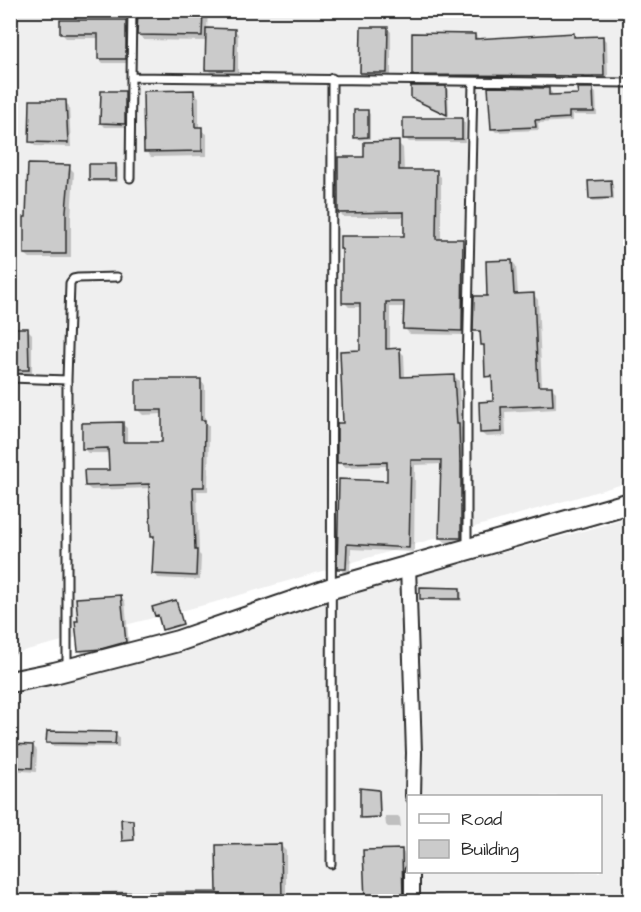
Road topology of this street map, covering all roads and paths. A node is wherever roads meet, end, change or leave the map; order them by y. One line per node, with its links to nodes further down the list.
1 (132, 10): 2 (lane)
2 (131, 77): 3 (lane); 6 (lane)
3 (332, 78): 4 (lane); 13 (lane)
4 (473, 82): 5 (lane); 11 (lane)
5 (630, 83)
6 (130, 178)
7 (117, 277): 9 (lane)
8 (10, 378): 9 (lane)
9 (67, 380): 14 (lane)
10 (630, 503): 11 (street)
11 (467, 550): 12 (street)
12 (408, 566): 13 (street); 16 (street)
13 (332, 588): 14 (street); 17 (lane)
14 (68, 669): 15 (street)
15 (10, 682)
16 (413, 795)
17 (331, 864)
18 (412, 873): 19 (street)
19 (412, 902)

